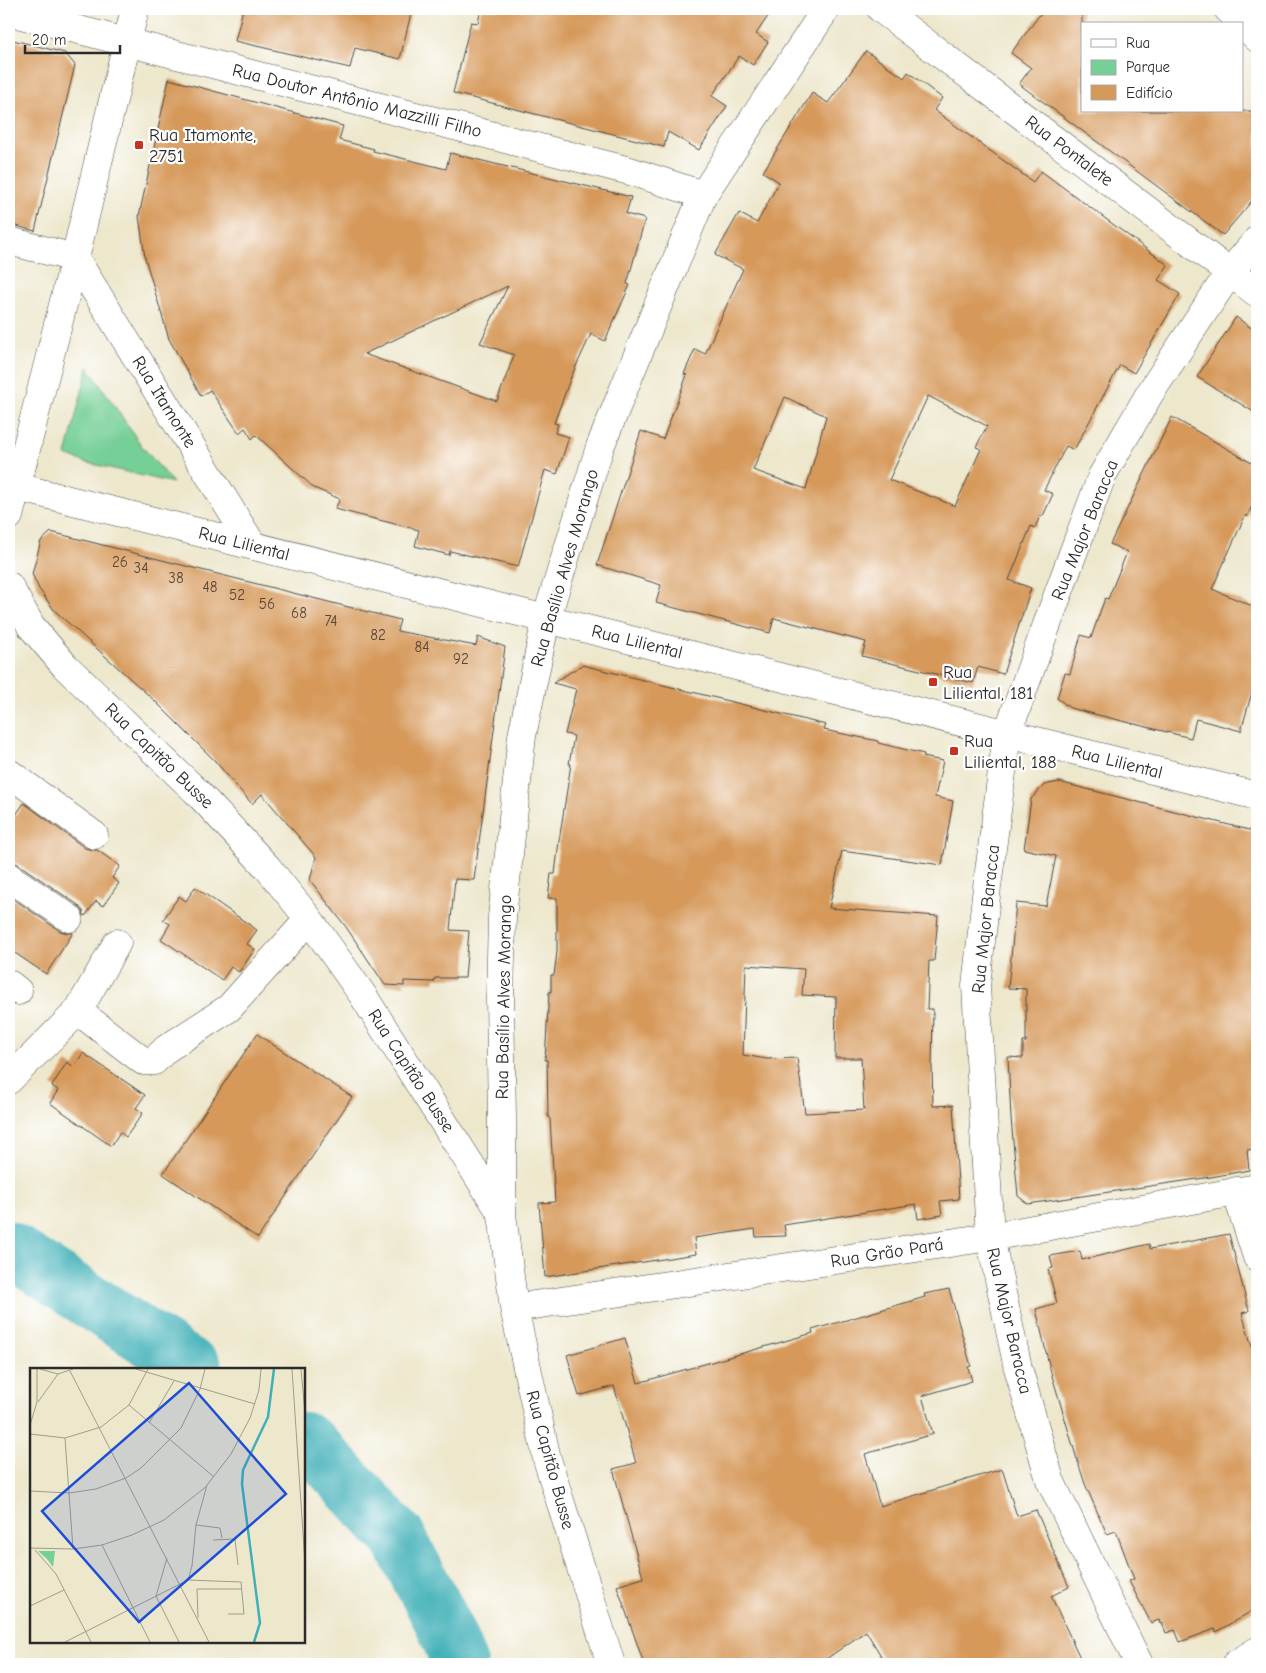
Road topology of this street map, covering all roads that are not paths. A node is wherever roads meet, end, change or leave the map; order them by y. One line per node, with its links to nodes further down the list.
1 (135, 9): 9 (street)
2 (826, 9): 10 (street, Rua Basílio Alves Morango)
3 (881, 9): 14 (street, Rua Pontalete)
4 (1228, 9): 6 (street)
5 (9, 12): 9 (street, Rua Doutor Antônio Mazzilli Filho)
6 (1241, 22)
7 (1244, 25): 8 (street)
8 (1257, 38)
9 (127, 43): 10 (street, Rua Doutor Antônio Mazzilli Filho); 13 (street)
10 (703, 195): 20 (street, Rua Basílio Alves Morango)
11 (1257, 240): 14 (street, Rua Major Baracca)
12 (9, 241): 13 (street)
13 (75, 258): 16 (street); 18 (street, Rua Itamonte)
14 (1230, 272): 15 (street, Rua Pontalete); 21 (street, Rua Major Baracca)
15 (1257, 293)
16 (13, 486): 17 (street); 18 (street, Rua Liliental)
17 (9, 516)
18 (254, 546): 20 (street, Rua Liliental)
19 (9, 586): 27 (street, Rua Capitão Busse)
20 (546, 620): 21 (street, Rua Liliental); 32 (street, Rua Basílio Alves Morango)
21 (1007, 734): 23 (street, Rua Liliental); 33 (street, Rua Major Baracca)
22 (9, 773): 24 (street)
23 (1257, 796)
24 (94, 835)
25 (9, 877): 26 (street)
26 (69, 918)
27 (309, 919): 29 (street); 32 (street, Rua Capitão Busse)
28 (117, 943): 29 (street)
29 (78, 1011): 30 (street)
30 (9, 1080)
31 (1247, 1190): 33 (street, Rua Grão Pará); 34 (street)
32 (502, 1214): 35 (street, Rua Capitão Busse)
33 (990, 1237): 35 (street, Rua Grão Pará); 38 (street, Rua Major Baracca)
34 (1257, 1257)
35 (514, 1308): 37 (street, Rua Capitão Busse)
36 (1257, 1651): 39 (street)
37 (611, 1664)
38 (1139, 1664)
39 (1236, 1664)

